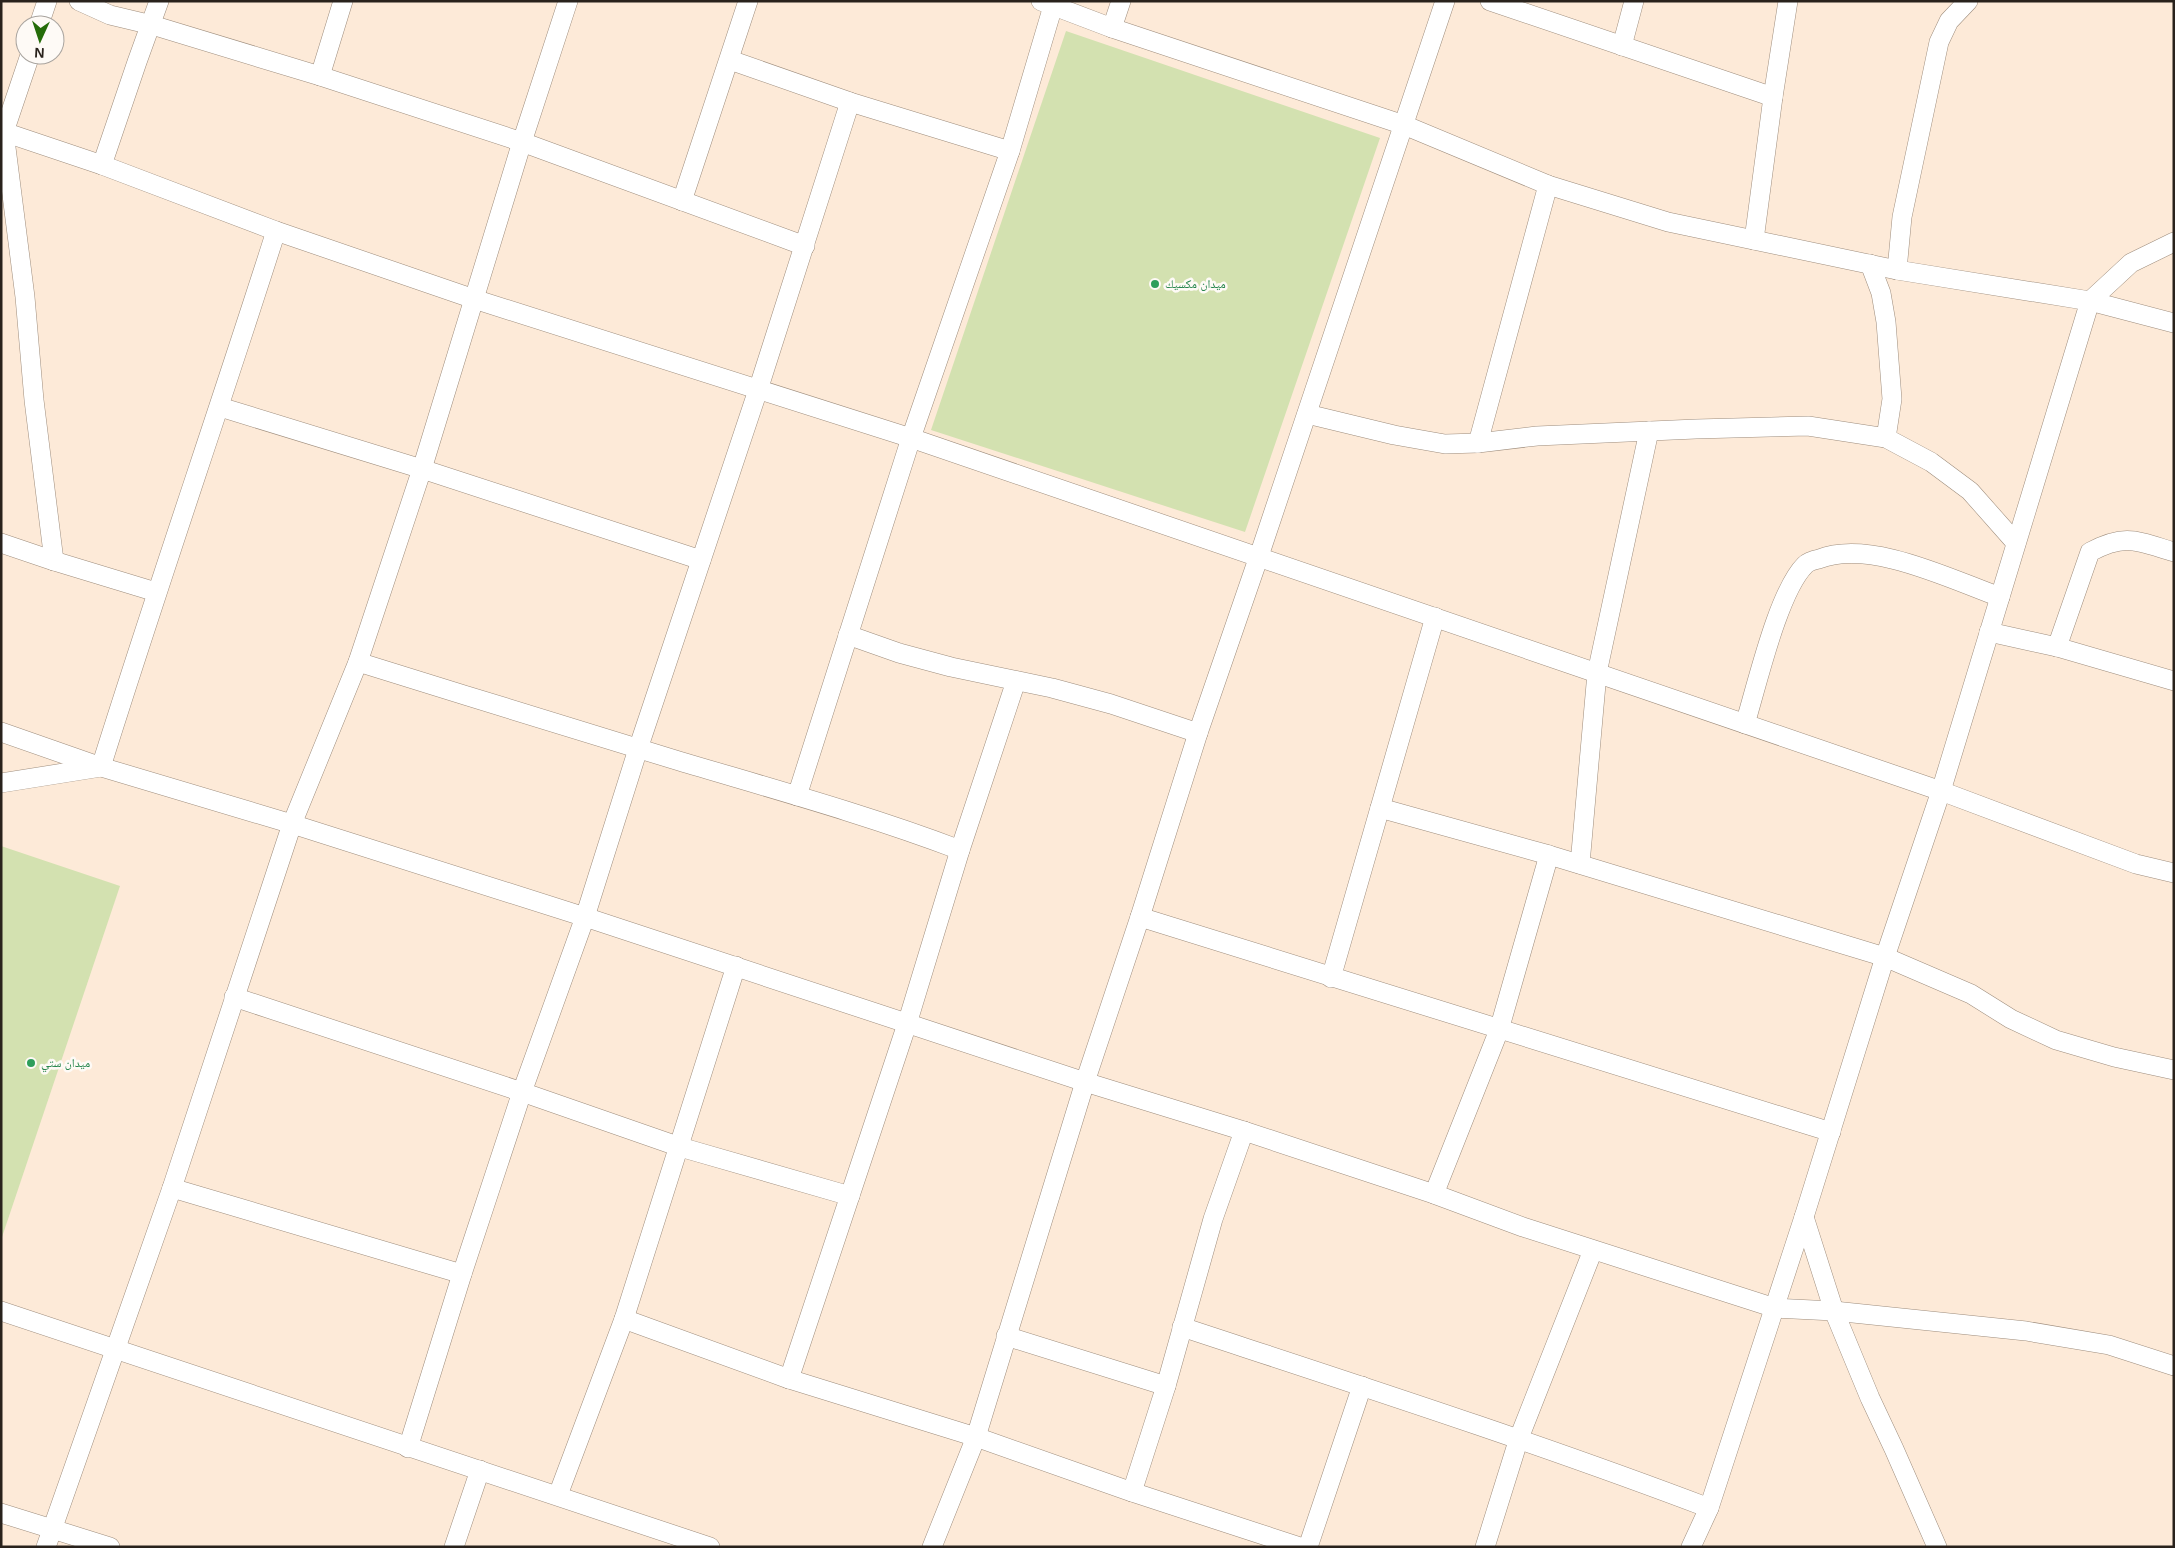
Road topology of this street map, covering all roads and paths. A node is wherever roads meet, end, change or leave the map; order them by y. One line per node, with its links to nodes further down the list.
1 (47, 1): 14 (street)
2 (79, 1): 15 (street)
3 (159, 1): 15 (street)
4 (343, 1): 20 (street)
5 (568, 1): 25 (street)
6 (748, 1): 18 (street)
7 (1121, 1): 16 (street)
8 (1445, 1): 23 (street)
9 (1490, 1): 17 (street)
10 (1634, 1): 17 (street)
11 (1788, 1): 21 (street)
12 (1968, 1): 35 (street)
13 (1047, 3): 16 (street); 26 (street)
14 (43, 15)
15 (152, 25): 20 (street); 27 (street)
16 (1112, 28): 23 (street)
17 (1622, 46): 21 (street)
18 (730, 60): 22 (street); 29 (street)
19 (26, 65): 24 (street)
20 (320, 76): 25 (street)
21 (1772, 97): 31 (street)
22 (850, 102): 26 (street); 33 (street)
23 (1404, 125): 28 (street); 41 (street)
24 (3, 132): 27 (street); 52 (street)
25 (522, 142): 29 (street); 36 (street)
26 (1010, 151): 43 (street)
27 (102, 165): 30 (street)
28 (1548, 185): 31 (street); 45 (street)
29 (682, 201): 33 (street)
30 (276, 231): 36 (street); 40 (street)
31 (1754, 240): 34 (street)
32 (2174, 242): 37 (street)
33 (805, 246): 39 (street)
34 (1870, 264): 35 (street); 44 (street)
35 (1897, 270): 37 (street)
36 (474, 299): 39 (street); 46 (street)
37 (2090, 301): 38 (street); 48 (street)
38 (2174, 323)
39 (758, 390): 43 (street); 51 (street)
40 (220, 407): 46 (street); 53 (street)
41 (1307, 414): 45 (street); 50 (street)
42 (1649, 431): 44 (street); 45 (street); 60 (street)
43 (911, 438): 50 (street); 57 (street)
44 (1886, 438): 48 (street)
45 (1478, 444)
46 (422, 469): 51 (street); 59 (street)
47 (1, 543): 52 (street)
48 (2016, 543): 54 (street)
49 (2174, 552): 58 (street)
50 (1259, 556): 55 (street); 65 (street)
51 (701, 560): 66 (street)
52 (54, 561): 53 (street)
53 (156, 592): 67 (street)
54 (2000, 597): 56 (street); 63 (street)
55 (1435, 616): 60 (street); 71 (street)
56 (1990, 632): 58 (street); 69 (street)
57 (848, 635): 61 (street); 70 (street)
58 (2056, 647): 62 (street)
59 (358, 662): 66 (street); 72 (street)
60 (1596, 672): 63 (street); 75 (street)
61 (1016, 681): 65 (street); 73 (street)
62 (2174, 681)
63 (1745, 724): 69 (street)
64 (1, 732): 67 (street)
65 (1198, 733): 78 (street)
66 (638, 749): 70 (street); 77 (street)
67 (101, 767): 68 (street); 72 (street)
68 (1, 782)
69 (1941, 791): 76 (street); 79 (street)
70 (797, 796): 73 (street)
71 (1380, 808): 74 (street); 81 (street)
72 (292, 824): 77 (street); 82 (street)
73 (960, 850): 83 (street)
74 (1549, 855): 75 (street); 84 (street)
75 (1580, 864): 79 (street)
76 (2174, 874)
77 (585, 917): 80 (street); 87 (street)
78 (1140, 917): 81 (street); 86 (street)
79 (1886, 957): 85 (street); 89 (street)
80 (736, 966): 83 (street); 90 (street)
81 (1332, 978): 84 (street)
82 (234, 997): 87 (street); 91 (street)
83 (908, 1024): 86 (street); 93 (street)
84 (1499, 1030): 89 (street); 92 (street)
85 (2174, 1070)
86 (1085, 1082): 88 (street); 102 (street)
87 (522, 1092): 90 (street); 96 (street)
88 (1244, 1131): 92 (street); 101 (street)
89 (1830, 1132): 94 (street)
90 (680, 1147): 93 (street); 100 (street)
91 (172, 1188): 96 (street); 103 (street)
92 (1434, 1194): 95 (street)
93 (850, 1196): 105 (street)
94 (1804, 1217): 97 (street); 99 (street)
95 (1593, 1250): 97 (street); 109 (street)
96 (462, 1274): 110 (street)
97 (1774, 1308): 99 (street); 114 (street)
98 (1, 1311): 103 (street)
99 (1834, 1311): 104 (street); 126 (street)
100 (624, 1319): 105 (street); 113 (street)
101 (1182, 1326): 106 (street); 107 (street)
102 (1006, 1336): 106 (street); 108 (street)
103 (116, 1350): 110 (street); 116 (street)
104 (2174, 1366)
105 (790, 1379): 108 (street)
106 (1166, 1386): 112 (street)
107 (1362, 1386): 109 (street); 123 (street)
108 (976, 1437): 112 (street); 121 (street)
109 (1519, 1438): 114 (street); 124 (street)
110 (408, 1448): 111 (street)
111 (480, 1470): 113 (street); 119 (street)
112 (1132, 1492): 122 (street)
113 (558, 1495): 117 (street)
114 (1709, 1508): 125 (street)
115 (1, 1513): 116 (street)
116 (49, 1538): 118 (street)
117 (672, 1541): 120 (street)
118 (110, 1547)
119 (454, 1547)
120 (710, 1547)
121 (932, 1547)
122 (1300, 1547)
123 (1308, 1547)
124 (1485, 1547)
125 (1691, 1547)
126 (1937, 1547)

